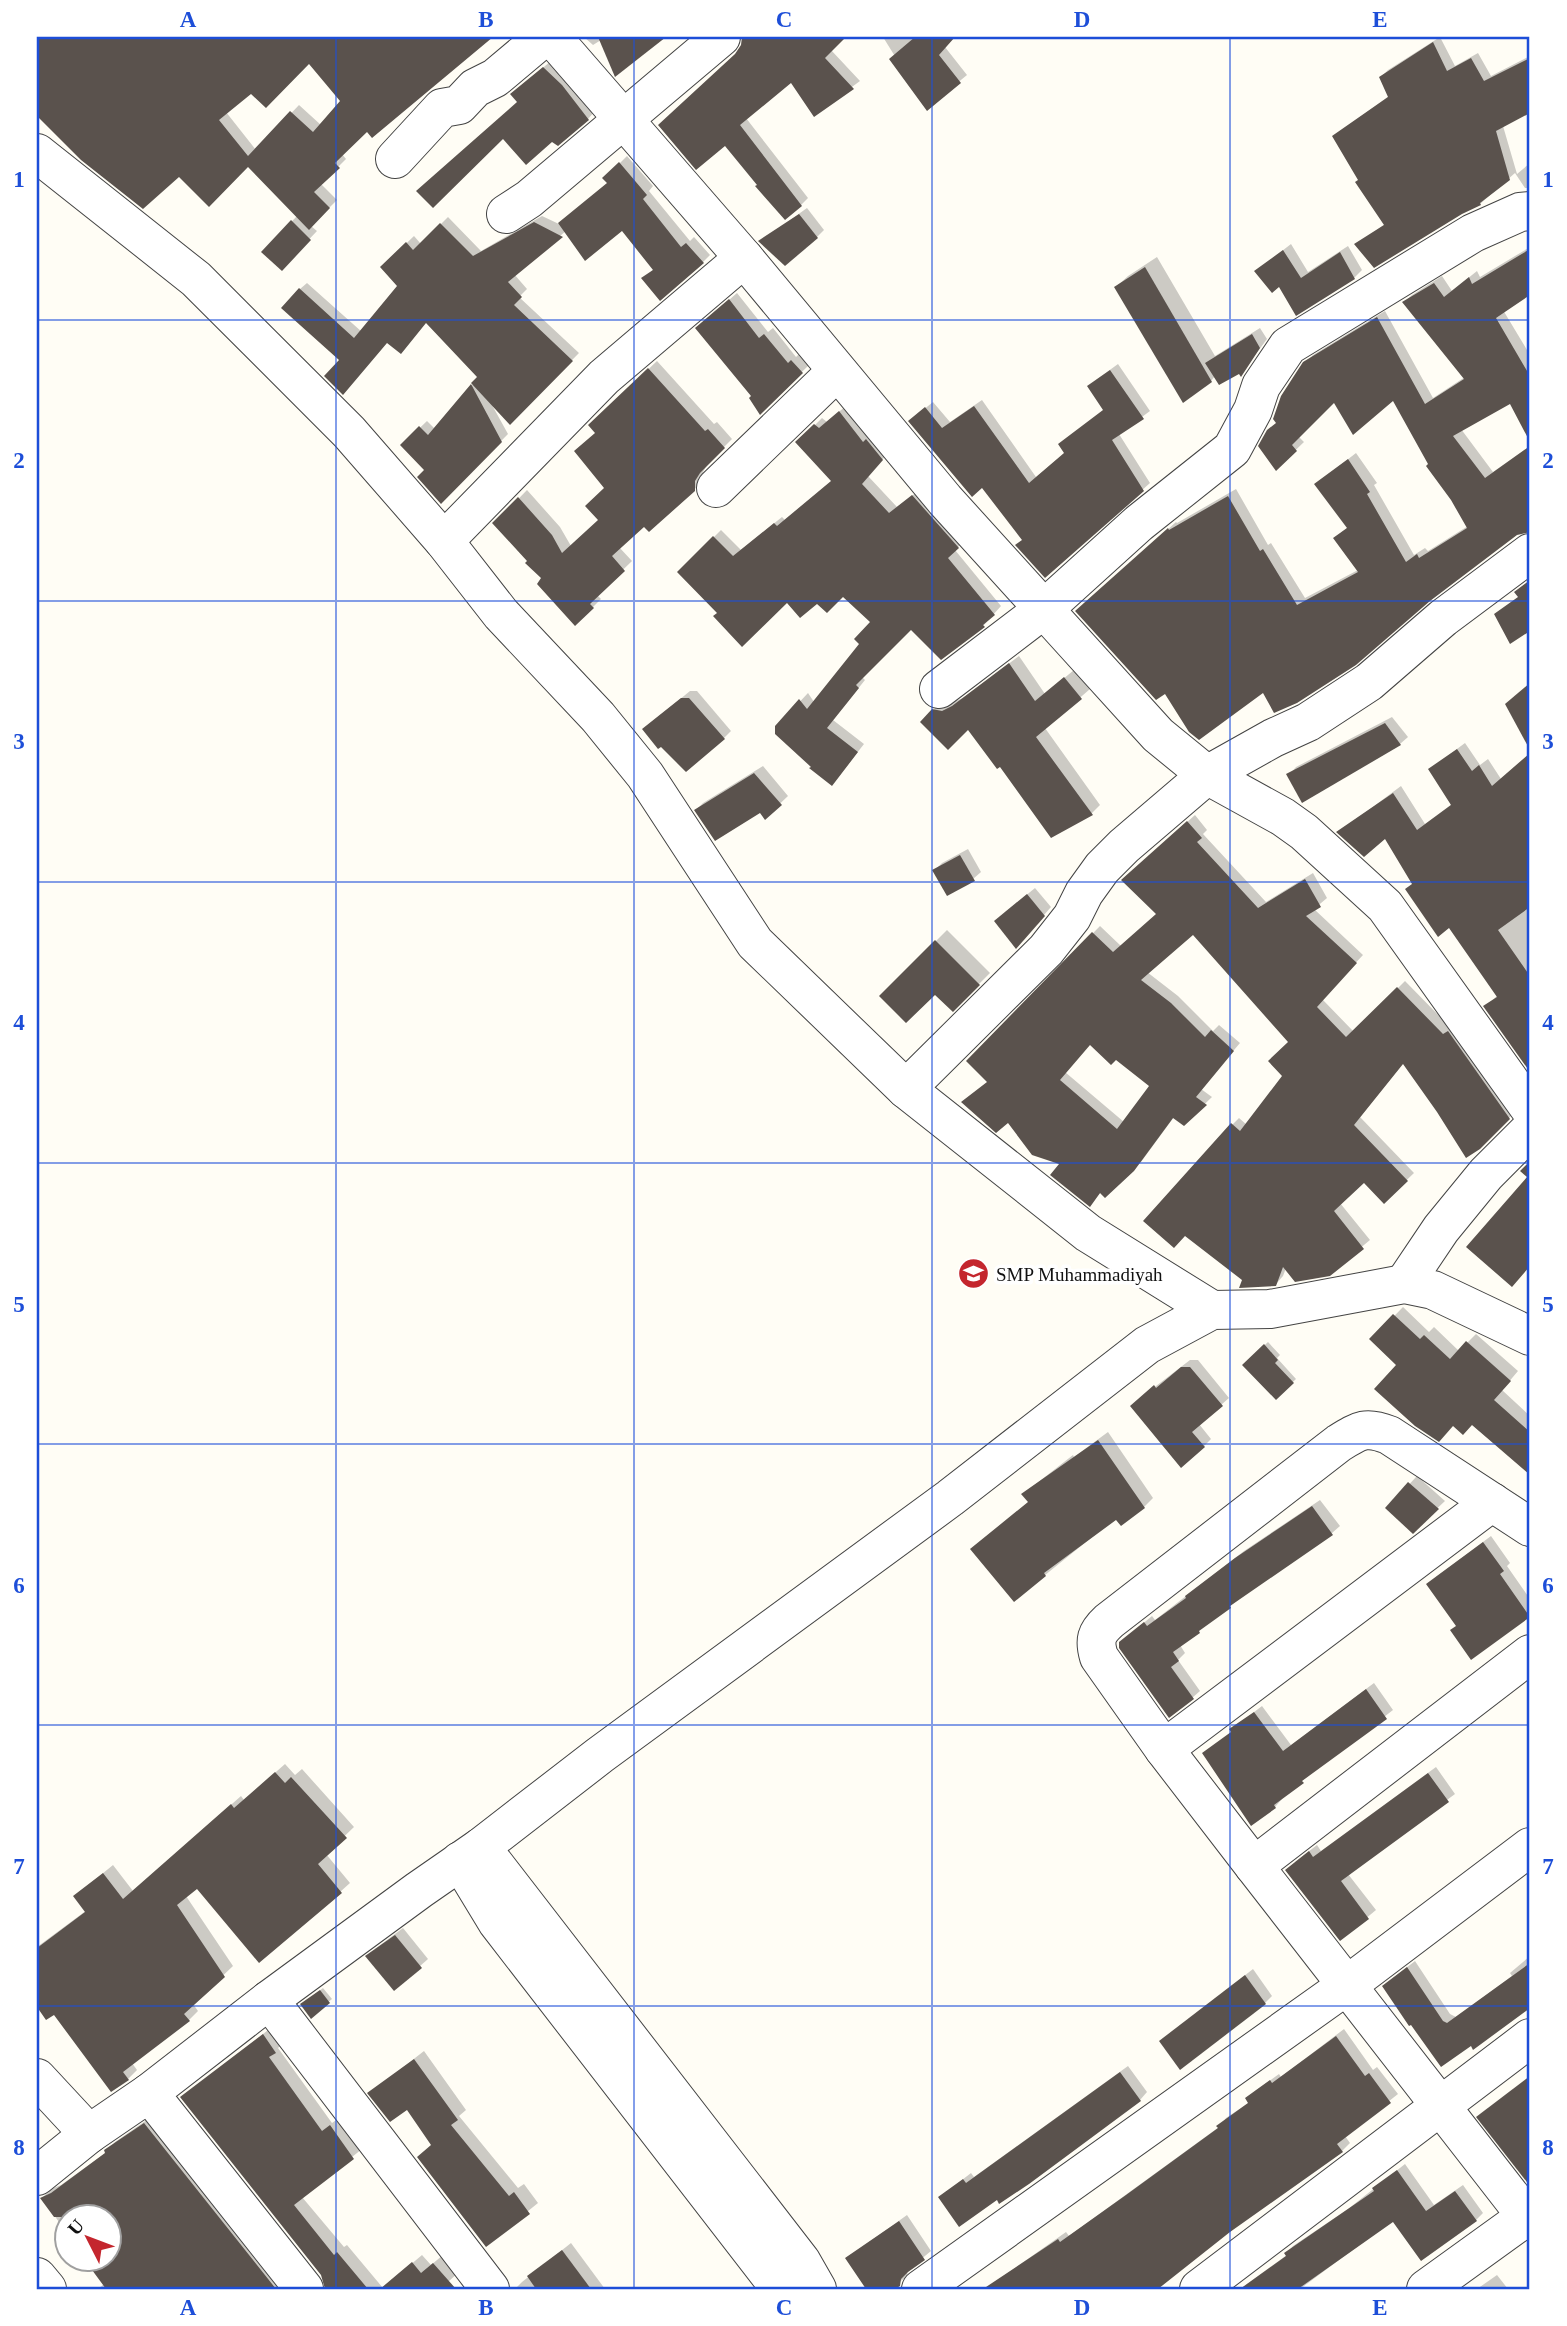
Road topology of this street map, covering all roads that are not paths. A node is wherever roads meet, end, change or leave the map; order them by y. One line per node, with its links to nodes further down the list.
1 (544, 37): 6 (street)
2 (552, 37): 4 (street)
3 (721, 37): 4 (street)
4 (624, 120): 8 (street); 9 (street)
5 (37, 153): 12 (street)
6 (395, 159)
7 (1530, 211): 14 (street)
8 (506, 214)
9 (744, 258): 10 (street); 12 (street)
10 (837, 371): 11 (street); 14 (street)
11 (716, 488)
12 (444, 541): 17 (street)
13 (1530, 552): 16 (street)
14 (1044, 609): 15 (street); 16 (street)
15 (939, 689)
16 (1207, 775): 17 (street); 18 (street)
17 (906, 1089): 21 (street)
18 (1530, 1109)
19 (1530, 1130): 20 (street)
20 (1404, 1284): 21 (street); 22 (street)
21 (1212, 1310): 28 (street)
22 (1530, 1336)
23 (1492, 1502): 24 (street); 26 (street); 26 (street)
24 (1530, 1527)
25 (1530, 1654): 29 (street)
26 (1164, 1749): 29 (street)
27 (1530, 1847): 30 (street)
28 (471, 1854): 31 (street); 43 (street); 44 (street)
29 (1254, 1866): 30 (street)
30 (1346, 1986): 35 (street); 45 (street)
31 (270, 2000): 34 (street); 42 (street)
32 (1530, 2038): 35 (street)
33 (37, 2078): 36 (street)
34 (149, 2093): 36 (street); 41 (street)
35 (1439, 2105): 38 (street); 46 (street)
36 (89, 2134): 37 (street)
37 (37, 2176)
38 (1529, 2217): 47 (street)
39 (37, 2277): 40 (street)
40 (47, 2289)
41 (304, 2289)
42 (490, 2289)
43 (784, 2289)
44 (817, 2289)
45 (920, 2289)
46 (1199, 2289)
47 (1426, 2289)

